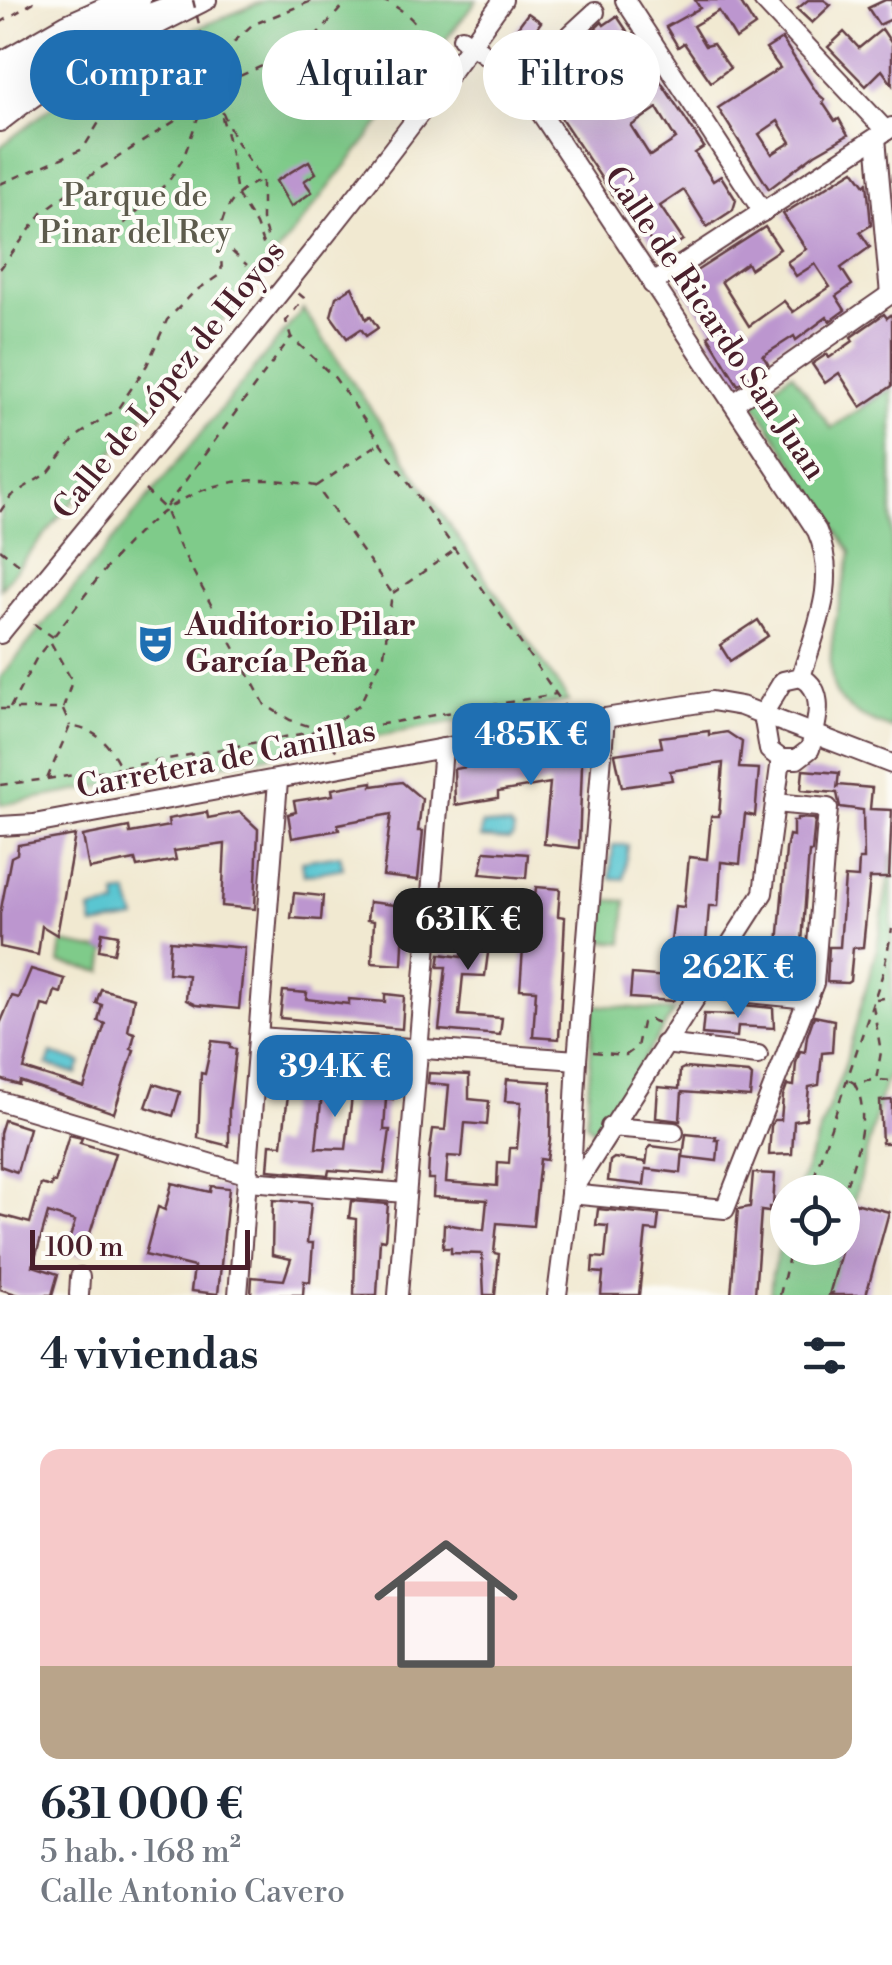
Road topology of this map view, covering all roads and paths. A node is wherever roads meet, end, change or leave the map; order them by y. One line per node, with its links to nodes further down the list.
1 (38, 0): 14 (path)
2 (121, 0): 22 (street)
3 (139, 0): 23 (main road)
4 (192, 0): 15 (path, bridge); 24 (main road)
5 (207, 0): 31 (street)
6 (314, 0): 19 (path)
7 (348, 0): 16 (path)
8 (381, 0): 17 (path)
9 (487, 0): 20 (street, Calle de López de Hoyos)
10 (503, 0): 20 (street, Calle de López de Hoyos)
11 (625, 0): 36 (street)
12 (763, 0): 32 (street)
13 (595, 12): 18 (street)
14 (0, 23)
15 (200, 30)
16 (323, 30)
17 (421, 30)
18 (575, 30)
19 (242, 34)
20 (467, 41): 21 (street, Calle de Ricardo San Juan); 42 (street, Calle de López de Hoyos)
21 (483, 53)
22 (0, 62)
23 (0, 82)
24 (0, 104)
25 (100, 120): 34 (path)
26 (176, 120): 40 (path)
27 (197, 120): 37 (path)
28 (223, 120): 35 (path)
29 (225, 120): 33 (path)
30 (545, 120): 41 (street, Calle de Ricardo San Juan)
31 (0, 122)
32 (885, 132): 36 (street); 43 (street)
33 (262, 180): 35 (path); 42 (path)
34 (0, 184)
35 (237, 194): 38 (path); 42 (path)
36 (762, 212): 41 (street)
37 (112, 235)
38 (219, 240): 39 (path); 50 (path)
39 (247, 264)
40 (0, 269)
41 (652, 284): 45 (street, Calle de Ricardo San Juan)
42 (284, 286): 44 (path); 56 (street, Calle de López de Hoyos)
43 (891, 294): 45 (street)
44 (291, 336): 46 (path); 49 (path)
45 (734, 404): 58 (street, Calle de Ricardo San Juan)
46 (382, 441): 47 (path); 52 (path)
47 (316, 486): 49 (path); 54 (path)
48 (145, 490): 49 (path)
49 (165, 508): 57 (path); 67 (path)
50 (0, 512)
51 (0, 549): 53 (path)
52 (456, 549): 54 (path); 59 (path)
53 (23, 567)
54 (392, 594): 67 (path)
55 (34, 624): 57 (path)
56 (0, 634)
57 (52, 639): 61 (path); 62 (path)
58 (801, 678): 63 (street); 68 (street)
59 (557, 694): 65 (path); 67 (path)
60 (0, 709): 61 (path)
61 (9, 709): 62 (path)
62 (63, 709): 66 (path)
63 (763, 714): 64 (street, Carretera de Canillas); 68 (street, Carretera de Canillas); 70 (street)
64 (606, 718): 65 (street, Carretera de Canillas); 91 (street)
65 (577, 723): 69 (street, Carretera de Canillas)
66 (70, 726): 73 (path); 74 (path)
67 (321, 730): 72 (path); 73 (path)
68 (814, 734): 70 (street); 71 (street, Carretera de Canillas)
69 (443, 748): 72 (street, Carretera de Canillas); 89 (street)
70 (781, 758): 78 (street)
71 (892, 764)
72 (348, 767): 75 (street, Carretera de Canillas)
73 (121, 768): 74 (path); 77 (path)
74 (47, 779): 76 (path)
75 (278, 781): 79 (street, Carretera de Canillas); 88 (street)
76 (0, 785)
77 (124, 786)
78 (775, 802): 83 (street); 85 (street)
79 (34, 824): 80 (street, Carretera de Canillas); 81 (street, Carretera de Canillas)
80 (0, 826)
81 (0, 836)
82 (892, 929): 86 (path)
83 (701, 988): 85 (street); 87 (street)
84 (892, 996): 86 (path)
85 (808, 999): 105 (street)
86 (873, 1001): 92 (path); 93 (path)
87 (666, 1036): 90 (street); 91 (path); 97 (street)
88 (259, 1037): 89 (street); 103 (street)
89 (417, 1050): 91 (street); 104 (street)
90 (758, 1055)
91 (582, 1056): 99 (street)
92 (846, 1079): 95 (path); 101 (path)
93 (876, 1080): 94 (path); 95 (path)
94 (891, 1081)
95 (854, 1084): 102 (path)
96 (0, 1102): 103 (street)
97 (610, 1126): 98 (street); 100 (street)
98 (674, 1132)
99 (572, 1145): 100 (street); 105 (street)
100 (593, 1155): 105 (street)
101 (815, 1175)
102 (848, 1175)
103 (248, 1178): 104 (street); 108 (street)
104 (406, 1193): 109 (street)
105 (570, 1194): 110 (street)
106 (787, 1265): 111 (path)
107 (834, 1292): 112 (path)
108 (238, 1295)
109 (398, 1295)
110 (558, 1295)
111 (780, 1295)
112 (828, 1295)

